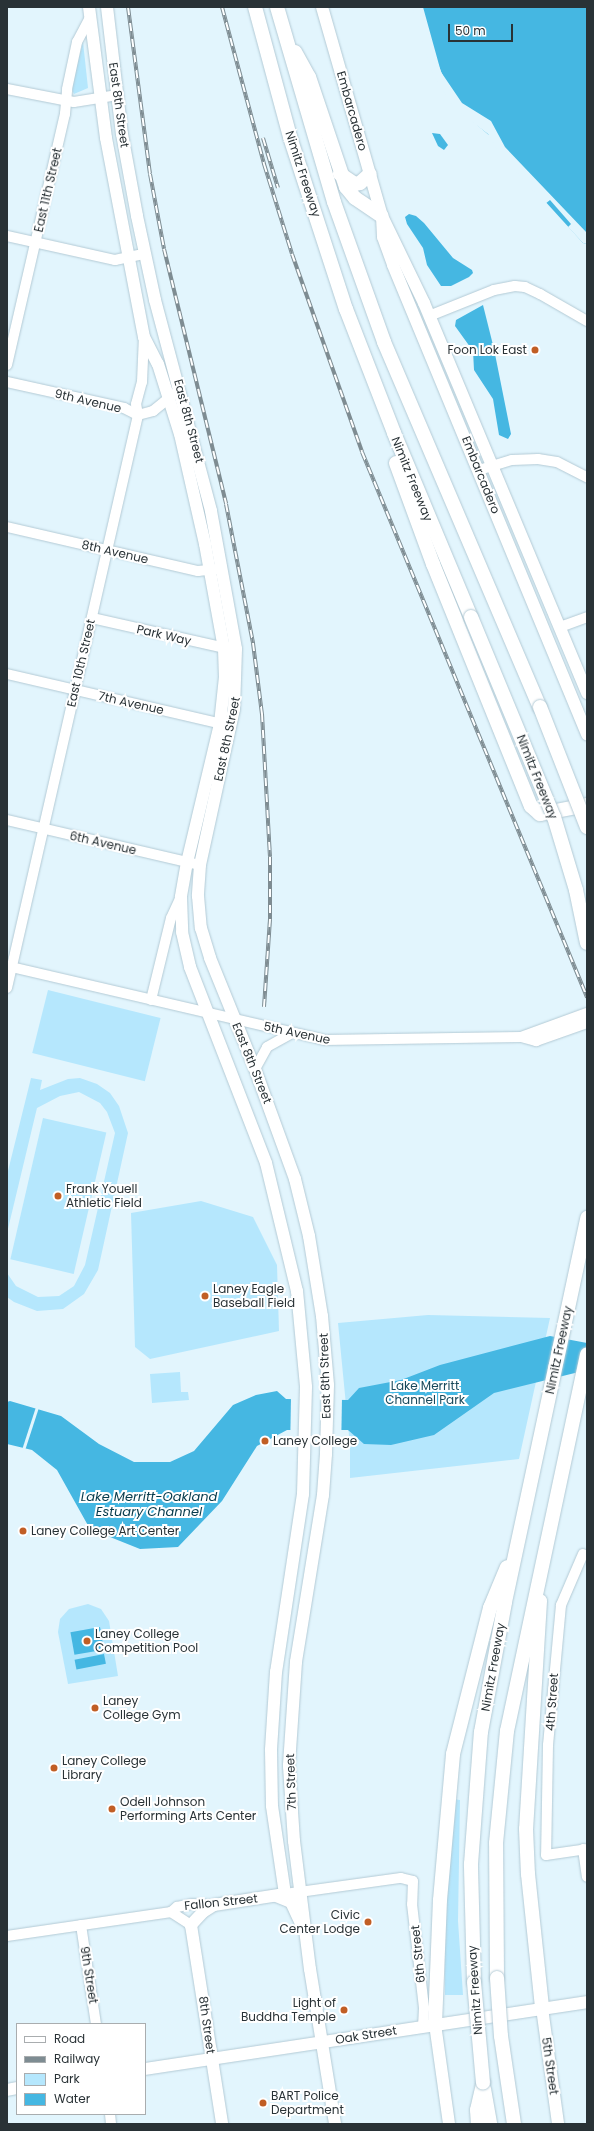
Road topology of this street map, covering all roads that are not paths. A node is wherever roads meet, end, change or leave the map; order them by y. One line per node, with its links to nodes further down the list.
1 (107, 7): 8 (main road, East 8th Street)
2 (255, 7): 21 (highway, Nimitz Freeway)
3 (277, 7): 6 (highway, Nimitz Freeway)
4 (322, 7): 12 (main road, Embarcadero)
5 (90, 13): 9 (main road, East 8th Street); 10 (street, East 11th Street)
6 (284, 35): 11 (highway); 46 (highway, Nimitz Freeway, bridge)
7 (7, 89): 10 (street)
8 (117, 95): 9 (street); 16 (main road, East 8th Street)
9 (100, 97): 10 (street); 17 (main road, East 8th Street)
10 (66, 101): 15 (street, East 11th Street)
11 (340, 174): 12 (highway); 13 (highway)
12 (370, 174): 13 (main road, Embarcadero)
13 (382, 216): 18 (main road, Embarcadero); 28 (main road, Embarcadero)
14 (7, 236): 15 (street)
15 (35, 242): 17 (street); 22 (street, East 11th Street)
16 (144, 254): 17 (street); 24 (main road, East 8th Street)
17 (128, 258): 20 (main road, East 8th Street)
18 (430, 316): 19 (street); 27 (main road, Embarcadero)
19 (587, 321)
20 (144, 337): 25 (main road, East 8th Street); 26 (street, East 10th Street)
21 (359, 345): 44 (highway); 51 (highway, Nimitz Freeway, bridge)
22 (7, 365)
23 (7, 382): 26 (street, 9th Avenue)
24 (179, 383): 25 (street); 32 (main road, East 8th Street)
25 (169, 399): 26 (street); 33 (main road, East 8th Street)
26 (138, 415): 31 (street, East 10th Street)
27 (492, 465): 28 (street); 29 (street); 36 (main road, Embarcadero)
28 (479, 470): 43 (main road, Embarcadero)
29 (587, 477)
30 (7, 527): 31 (street, 8th Avenue)
31 (108, 550): 33 (street, 8th Avenue); 35 (street, East 10th Street)
32 (223, 568): 33 (street, 8th Avenue); 38 (main road, East 8th Street)
33 (211, 570): 37 (main road, East 8th Street)
34 (587, 617): 36 (street)
35 (92, 618): 37 (street, Park Way); 40 (street, East 10th Street)
36 (560, 628): 41 (main road, Embarcadero)
37 (224, 649): 38 (street, Park Way); 42 (main road, East 8th Street)
38 (236, 649): 42 (main road, East 8th Street)
39 (7, 674): 40 (street, 7th Avenue)
40 (75, 690): 42 (street, 7th Avenue); 47 (street, East 10th Street)
41 (587, 693)
42 (225, 725): 48 (main road, East 8th Street); 49 (main road, East 8th Street)
43 (587, 734)
44 (587, 805)
45 (7, 820): 47 (street, 6th Avenue)
46 (587, 827)
47 (42, 828): 48 (street, 6th Avenue); 52 (street, East 10th Street)
48 (187, 862): 49 (street, 6th Avenue); 50 (main road, East 8th Street)
49 (200, 865): 57 (main road, East 8th Street)
50 (181, 897): 54 (street, East 8th Street); 55 (main road, East 8th Street)
51 (587, 943)
52 (9, 967): 53 (street, East 10th Street); 54 (street, 5th Avenue)
53 (7, 988)
54 (151, 1000): 55 (street, 5th Avenue)
55 (208, 1013): 57 (street, 5th Avenue); 65 (main road, East 8th Street)
56 (587, 1013): 60 (street, 5th Avenue)
57 (234, 1018): 59 (street, 5th Avenue); 61 (main road, East 8th Street)
58 (587, 1023): 60 (street, 5th Avenue)
59 (292, 1033): 60 (street, 5th Avenue); 61 (street)
60 (521, 1037)
61 (255, 1069): 64 (main road, East 8th Street)
62 (587, 1218): 66 (highway, Nimitz Freeway)
63 (587, 1354): 68 (highway, Nimitz Freeway)
64 (327, 1439): 72 (main road, 7th Street)
65 (306, 1441): 73 (main road, 7th Street)
66 (516, 1549): 83 (highway); 87 (highway, Nimitz Freeway, bridge)
67 (583, 1554): 69 (street, 4th Street)
68 (544, 1555): 81 (highway); 93 (highway, Nimitz Freeway, bridge)
69 (585, 1849): 70 (street)
70 (587, 1877)
71 (413, 1881): 72 (street, Fallon Street); 83 (street, 6th Street)
72 (302, 1891): 73 (street, Fallon Street); 79 (main road, 7th Street)
73 (280, 1895): 74 (main road, Fallon Street); 79 (main road)
74 (214, 1905): 75 (street, Fallon Street); 77 (main road)
75 (171, 1912): 76 (street, Fallon Street); 77 (street)
76 (81, 1925): 78 (street, Fallon Street); 82 (street, 9th Street)
77 (191, 1925): 85 (main road, 8th Street)
78 (7, 1936)
79 (310, 1969): 84 (main road, 7th Street)
80 (587, 2002): 81 (main road, Oak Street)
81 (542, 2008): 83 (main road, Oak Street); 94 (main road, 5th Street)
82 (96, 2023)
83 (429, 2025): 84 (main road, Oak Street); 90 (main road, 6th Street)
84 (322, 2042): 85 (main road, Oak Street); 89 (main road, 7th Street)
85 (212, 2059): 86 (main road, Oak Street); 88 (main road, 8th Street)
86 (146, 2069)
87 (483, 2083): 91 (highway); 92 (highway, Nimitz Freeway)
88 (222, 2124)
89 (335, 2124)
90 (448, 2124)
91 (478, 2124)
92 (490, 2124)
93 (514, 2124)
94 (558, 2124)

